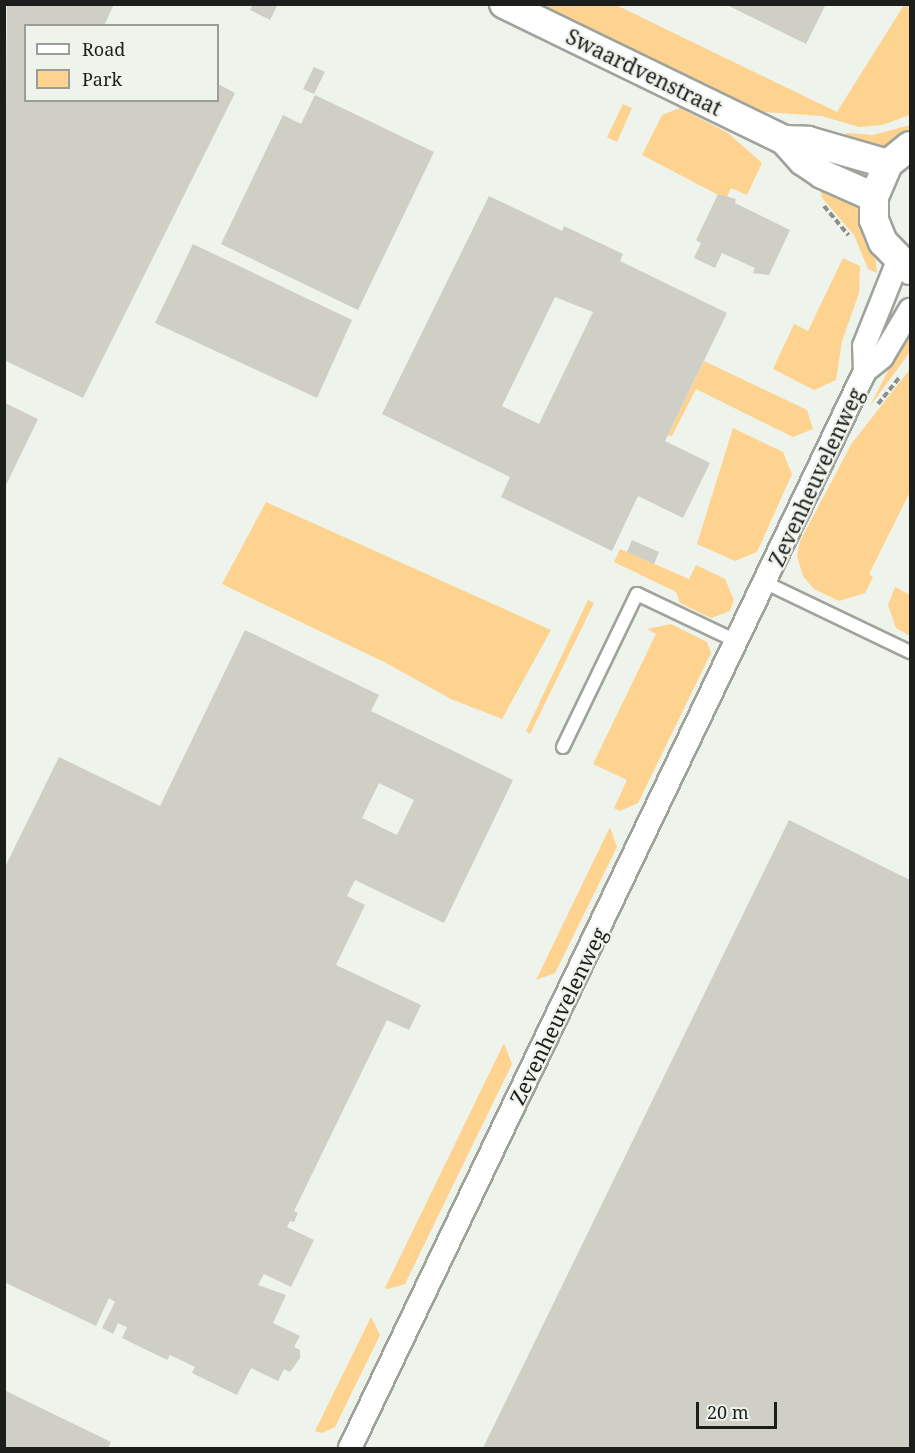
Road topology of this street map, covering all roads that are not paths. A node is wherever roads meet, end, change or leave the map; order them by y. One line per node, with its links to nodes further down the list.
1 (504, 4): 2 (street, Swaardvenstraat)
2 (784, 140): 4 (street, Swaardvenstraat); 5 (street, Swaardvenstraat)
3 (910, 146): 4 (street)
4 (888, 164): 5 (street)
5 (874, 196): 6 (street)
6 (904, 265): 8 (street, Zevenheuvelenweg)
7 (910, 310): 8 (street, Zevenheuvelenweg)
8 (865, 371): 9 (street, Zevenheuvelenweg)
9 (766, 584): 10 (street, Zevenheuvelenweg); 11 (lane, Zevenheuvelenweg)
10 (738, 642): 12 (lane); 13 (street, Zevenheuvelenweg)
11 (910, 652)
12 (563, 747)
13 (350, 1449)

